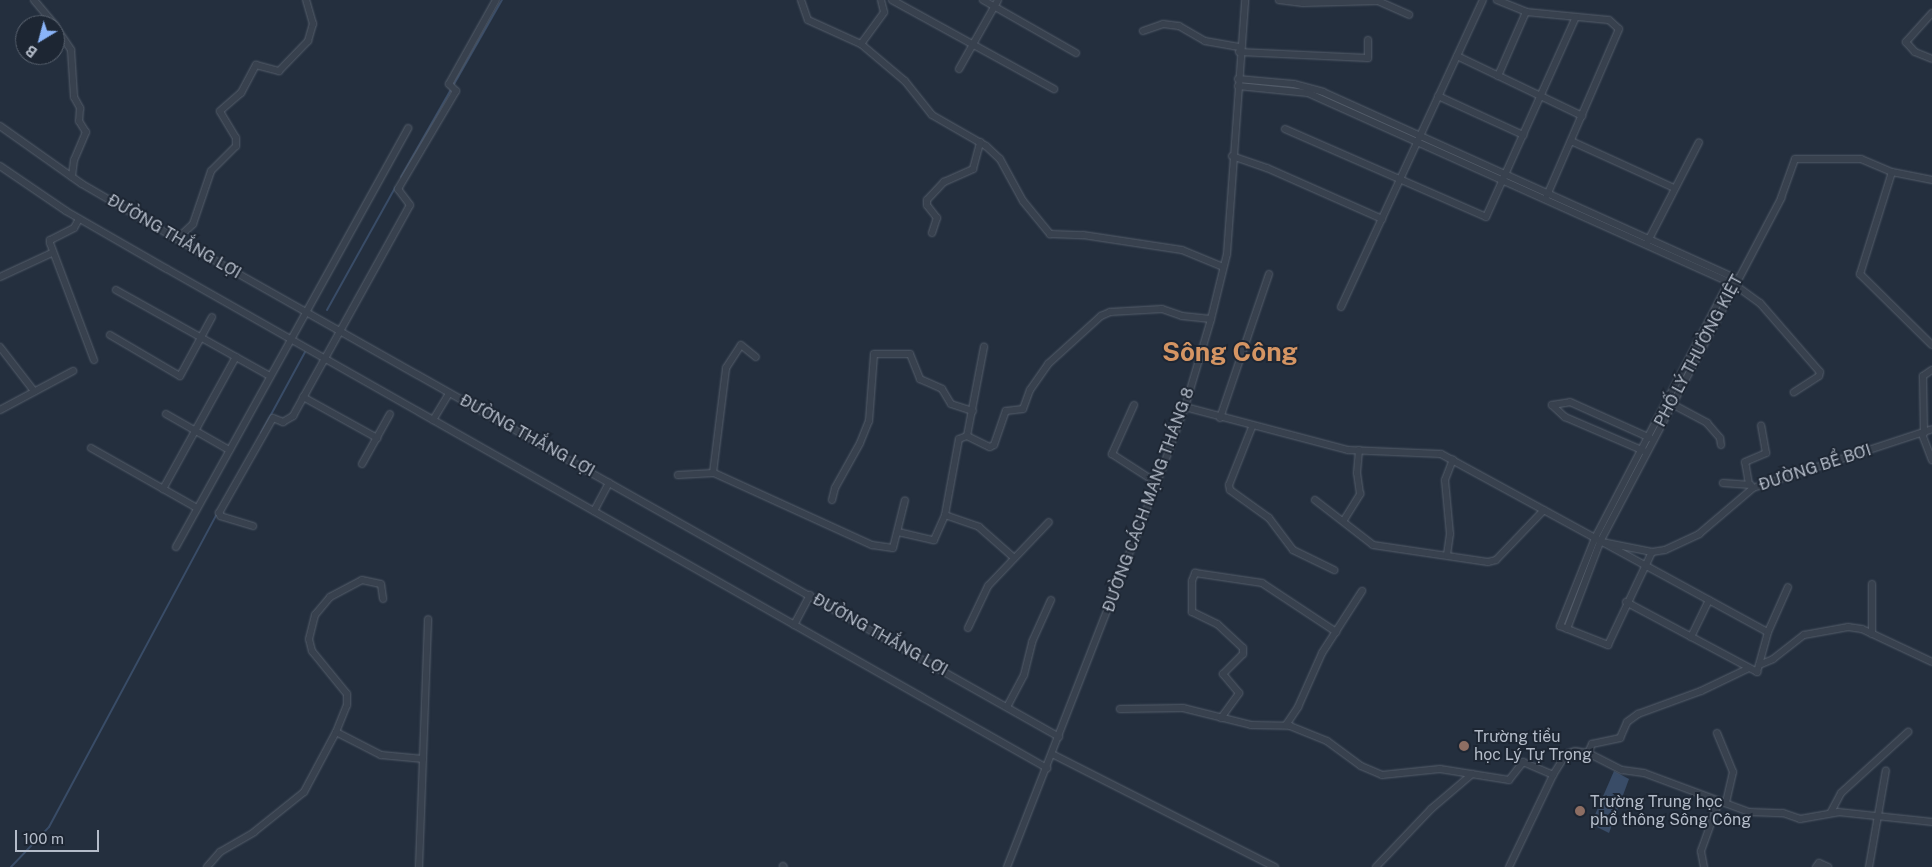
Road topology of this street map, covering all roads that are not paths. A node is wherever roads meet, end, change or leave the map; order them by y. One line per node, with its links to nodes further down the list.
1 (34, 0): 15 (street)
2 (306, 0): 54 (street)
3 (496, 0): 66 (street)
4 (801, 0): 21 (street)
5 (881, 0): 21 (street)
6 (892, 0): 22 (street)
7 (983, 0): 12 (street)
8 (1245, 0): 23 (street, ĐƯỜNG CÁCH MẠNG THÁNG 8)
9 (1280, 0): 16 (street)
10 (1483, 0): 25 (street)
11 (1497, 0): 13 (street)
12 (996, 3): 22 (street); 24 (street)
13 (1526, 12): 17 (street); 28 (street)
14 (1932, 13): 26 (street)
15 (47, 15)
16 (1409, 15)
17 (1576, 17): 32 (street); 33 (street)
18 (1143, 31): 23 (street)
19 (1368, 40): 23 (street)
20 (65, 41): 45 (street)
21 (861, 44): 40 (street)
22 (973, 44): 27 (street); 30 (street)
23 (1240, 49): 29 (street, ĐƯỜNG CÁCH MẠNG THÁNG 8)
24 (1076, 53)
25 (1457, 56): 28 (street); 31 (street)
26 (1932, 59)
27 (959, 69)
28 (1498, 76): 32 (street)
29 (1238, 82): 38 (street); 42 (street, ĐƯỜNG CÁCH MẠNG THÁNG 8)
30 (1054, 90)
31 (1438, 96): 37 (street); 38 (street)
32 (1540, 96): 33 (street); 37 (street)
33 (1582, 116): 39 (street)
34 (0, 126): 45 (street, ĐƯỜNG THẮNG LỢI)
35 (408, 128): 63 (street)
36 (1285, 129): 47 (street)
37 (1523, 135): 46 (street)
38 (1419, 138): 46 (street); 47 (street)
39 (1571, 141): 49 (street); 50 (street)
40 (980, 142): 53 (street); 57 (street)
41 (1699, 142): 49 (street)
42 (1232, 156): 52 (street); 57 (street, ĐƯỜNG CÁCH MẠNG THÁNG 8)
43 (0, 166): 51 (street, ĐƯỜNG THẮNG LỢI)
44 (1892, 172): 48 (street); 60 (street, PHỐ LÝ THƯỜNG KIỆT); 70 (street)
45 (72, 177): 54 (street, ĐƯỜNG THẮNG LỢI)
46 (1505, 177): 47 (street); 50 (street)
47 (1400, 179): 52 (street)
48 (1932, 180)
49 (1674, 188): 55 (street)
50 (1547, 196): 55 (street)
51 (79, 219): 56 (street); 69 (street, ĐƯỜNG THẮNG LỢI)
52 (1382, 219): 62 (street)
53 (932, 233)
54 (177, 239): 63 (street, ĐƯỜNG THẮNG LỢI)
55 (1648, 242): 60 (street)
56 (52, 253): 59 (street); 76 (street)
57 (1223, 267): 65 (street, ĐƯỜNG CÁCH MẠNG THÁNG 8)
58 (1269, 274): 91 (street)
59 (0, 277)
60 (1733, 280): 81 (street); 84 (street, PHỐ LÝ THƯỜNG KIỆT); 100 (street, PHỐ LÝ THƯỜNG KIỆT)
61 (116, 290): 68 (street)
62 (1341, 307)
63 (306, 312): 66 (street, ĐƯỜNG THẮNG LỢI); 69 (street)
64 (212, 317): 68 (street)
65 (1211, 319): 86 (street, ĐƯỜNG CÁCH MẠNG THÁNG 8); 98 (street)
66 (340, 331): 75 (street); 82 (street, ĐƯỜNG THẮNG LỢI)
67 (110, 335): 68 (street)
68 (201, 337): 73 (street)
69 (290, 339): 75 (street, ĐƯỜNG THẮNG LỢI); 79 (street)
70 (1932, 345)
71 (0, 347): 80 (street)
72 (984, 347): 88 (street)
73 (236, 357): 79 (street); 96 (street)
74 (756, 357): 109 (street)
75 (324, 358): 83 (street); 92 (street, ĐƯỜNG THẮNG LỢI)
76 (94, 360)
77 (74, 370): 80 (street)
78 (1932, 370): 97 (street)
79 (270, 376): 103 (street)
80 (34, 391): 87 (street)
81 (1794, 392)
82 (450, 393): 92 (street); 111 (street, ĐƯỜNG THẮNG LỢI)
83 (304, 397): 99 (street); 125 (street)
84 (1672, 404): 100 (street, PHỐ LÝ THƯỜNG KIỆT); 101 (street)
85 (1134, 405): 112 (street)
86 (1185, 407): 91 (street); 112 (street, ĐƯỜNG CÁCH MẠNG THÁNG 8)
87 (0, 410)
88 (973, 411): 98 (street); 116 (street)
89 (166, 414): 96 (street)
90 (390, 414): 99 (street)
91 (1220, 418): 94 (street)
92 (433, 420): 121 (street, ĐƯỜNG THẮNG LỢI)
93 (1761, 425): 114 (street)
94 (1252, 427): 104 (street); 133 (street)
95 (1932, 429): 97 (street, ĐƯỜNG BỂ BƠI)
96 (195, 431): 103 (street); 115 (street)
97 (1923, 433): 107 (street); 114 (street, ĐƯỜNG BỂ BƠI)
98 (967, 436): 122 (street)
99 (377, 438): 108 (street)
100 (1650, 438): 105 (street, PHỐ LÝ THƯỜNG KIỆT); 105 (street)
101 (1721, 445)
102 (91, 448): 115 (street)
103 (229, 450): 119 (street)
104 (1359, 450): 106 (street); 123 (street)
105 (1643, 451): 127 (street, PHỐ LÝ THƯỜNG KIỆT)
106 (1453, 459): 120 (street); 130 (street)
107 (1932, 460)
108 (362, 464)
109 (713, 473): 110 (street); 126 (street)
110 (678, 475)
111 (609, 483): 121 (street); 137 (street, ĐƯỜNG THẮNG LỢI)
112 (1157, 483): 159 (street, ĐƯỜNG CÁCH MẠNG THÁNG 8)
113 (1723, 484): 114 (street)
114 (1751, 486): 129 (street, ĐƯỜNG BỂ BƠI)
115 (163, 489): 119 (street)
116 (832, 500)
117 (905, 500): 126 (street)
118 (1316, 500): 123 (street)
119 (197, 508): 128 (street)
120 (1544, 510): 127 (street); 130 (street)
121 (594, 511): 143 (street, ĐƯỜNG THẮNG LỢI)
122 (945, 515): 126 (street); 131 (street)
123 (1344, 520): 130 (street)
124 (1049, 522): 131 (street)
125 (253, 526)
126 (898, 532)
127 (1597, 540): 129 (street); 132 (street); 141 (street, PHỐ LÝ THƯỜNG KIỆT)
128 (176, 547)
129 (1652, 552): 132 (street)
130 (1447, 555)
131 (1013, 557): 144 (street)
132 (1644, 565): 140 (street); 141 (street)
133 (1334, 570)
134 (1872, 584): 147 (street)
135 (1788, 587): 146 (street)
136 (1362, 591): 145 (street)
137 (810, 595): 143 (street); 152 (street, ĐƯỜNG THẮNG LỢI)
138 (383, 599): 156 (street)
139 (1051, 600): 152 (street)
140 (1709, 600): 146 (street); 148 (street)
141 (1626, 602): 148 (street)
142 (428, 619): 162 (street)
143 (794, 625): 163 (street, ĐƯỜNG THẮNG LỢI)
144 (968, 628)
145 (1336, 632): 154 (street); 155 (street)
146 (1768, 632): 150 (street)
147 (1872, 634): 149 (street); 150 (street)
148 (1691, 637): 151 (street)
149 (1932, 662)
150 (1759, 665): 151 (street)
151 (1749, 668): 161 (street)
152 (1008, 707): 159 (street, ĐƯỜNG THẮNG LỢI)
153 (1120, 709): 154 (street)
154 (1220, 718): 155 (street)
155 (1286, 725): 165 (street)
156 (336, 732): 162 (street); 172 (street)
157 (1717, 732): 168 (street)
158 (1908, 732): 169 (street)
159 (1059, 737): 160 (street, ĐƯỜNG CÁCH MẠNG THÁNG 8)
160 (1052, 754): 163 (street, ĐƯỜNG CÁCH MẠNG THÁNG 8); 175 (street)
161 (1588, 754): 166 (street); 167 (street)
162 (423, 760): 173 (street)
163 (1047, 768): 174 (street, ĐƯỜNG CÁCH MẠNG THÁNG 8)
164 (1886, 770): 170 (street)
165 (1472, 774): 166 (street); 176 (street)
166 (1553, 775): 177 (street)
167 (1719, 801): 168 (street); 178 (street)
168 (1726, 803): 169 (street)
169 (1832, 812): 170 (street)
170 (1878, 815): 171 (street); 181 (street)
171 (1932, 822)
172 (207, 867)
173 (420, 867)
174 (1007, 867)
175 (1275, 867)
176 (1376, 867)
177 (1509, 867)
178 (1704, 867)
179 (1816, 867): 180 (street)
180 (1828, 867)
181 (1870, 867)

